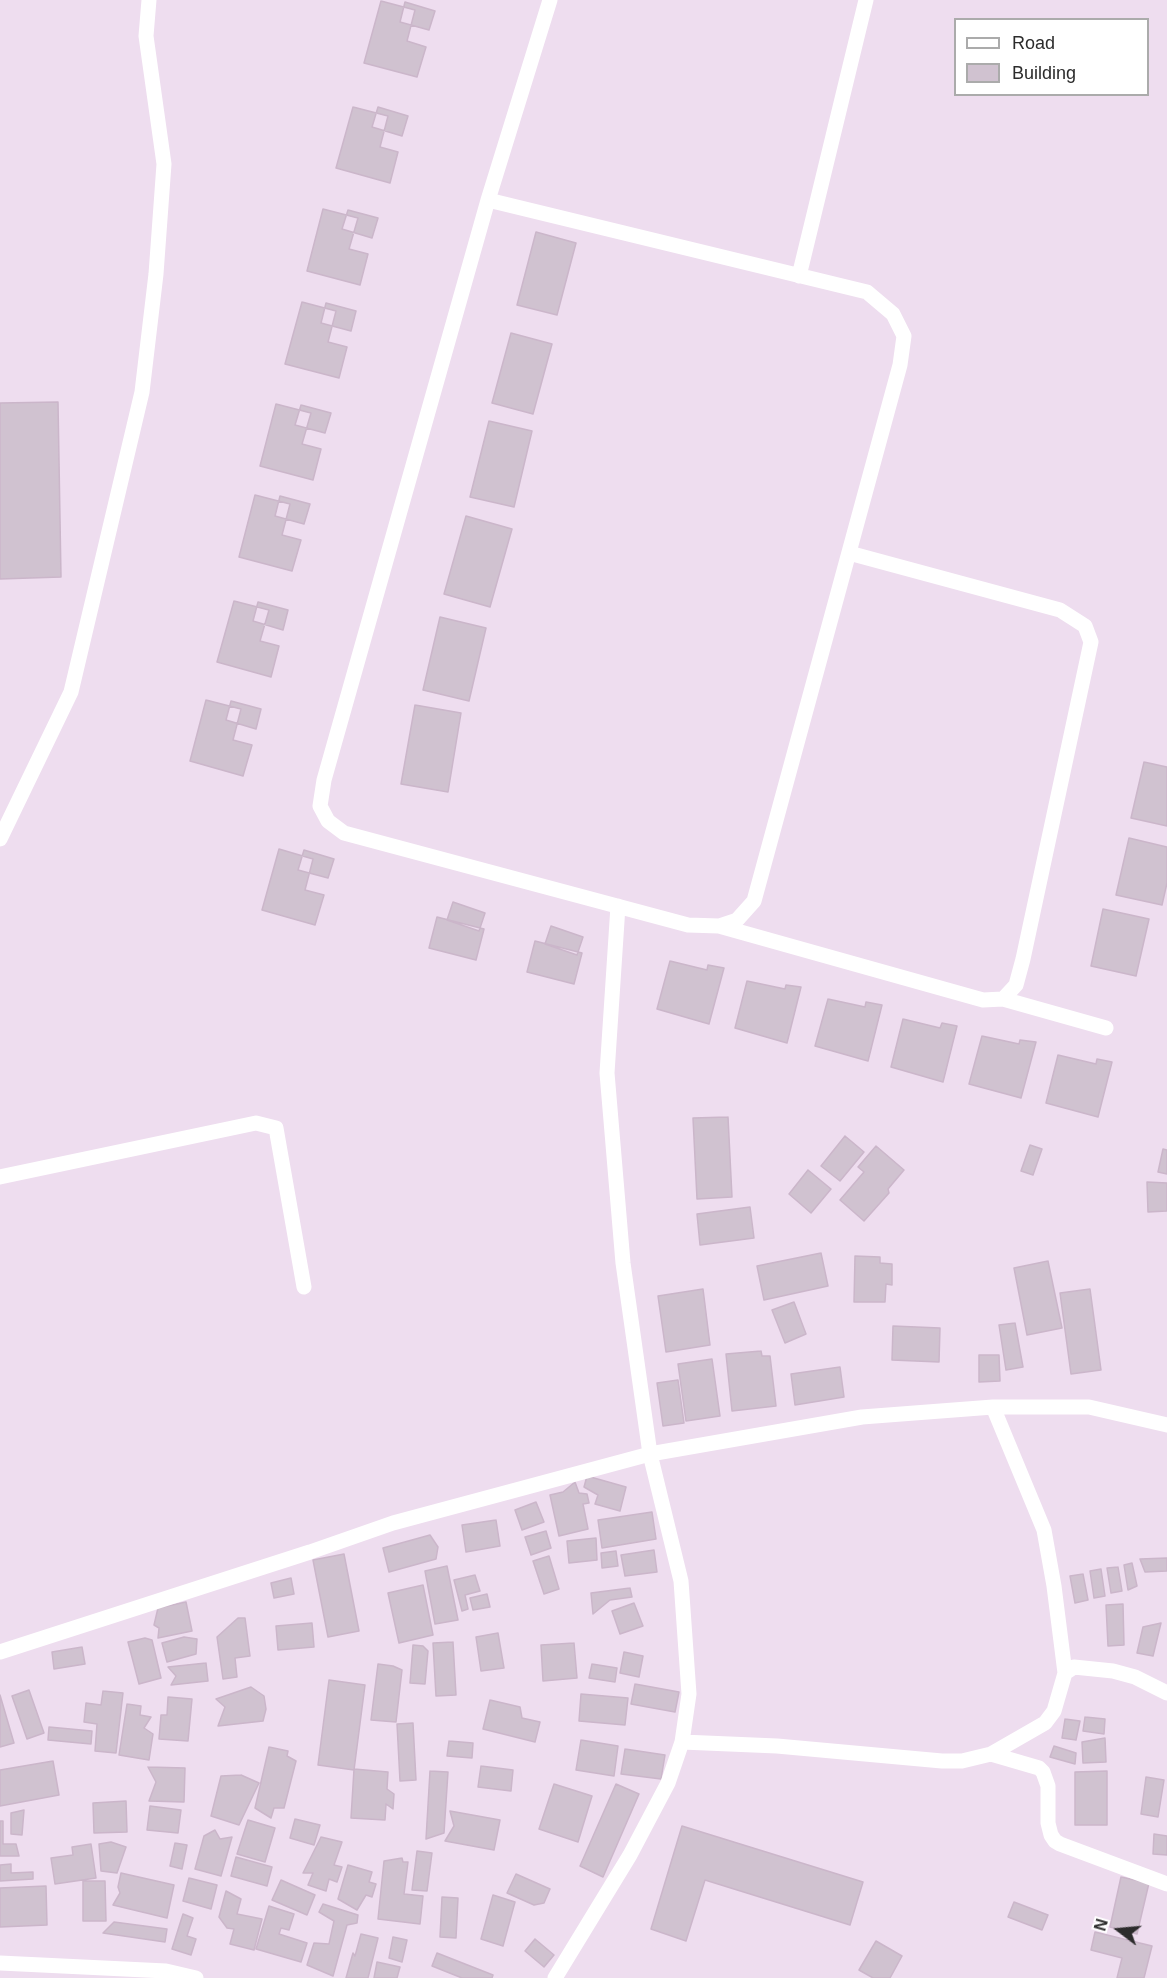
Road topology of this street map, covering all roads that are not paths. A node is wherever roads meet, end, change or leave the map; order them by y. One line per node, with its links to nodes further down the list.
1 (149, 0): 7 (street)
2 (550, 0): 4 (street)
3 (866, 0): 5 (street)
4 (488, 200): 5 (street); 8 (street)
5 (799, 276): 6 (street)
6 (849, 553): 9 (street); 10 (street)
7 (0, 839)
8 (618, 906): 9 (street); 16 (street)
9 (719, 926): 10 (street)
10 (1003, 999): 11 (street)
11 (1106, 1028)
12 (0, 1177): 13 (street)
13 (304, 1287)
14 (993, 1407): 15 (street); 16 (street); 18 (street)
15 (1167, 1425)
16 (650, 1454): 17 (street); 20 (street)
17 (0, 1652)
18 (1065, 1673): 19 (street); 21 (street)
19 (1167, 1693)
20 (682, 1742): 21 (street); 25 (street)
21 (991, 1754): 22 (street)
22 (1167, 1884)
23 (0, 1963): 24 (street)
24 (196, 1978)
25 (555, 1978)

